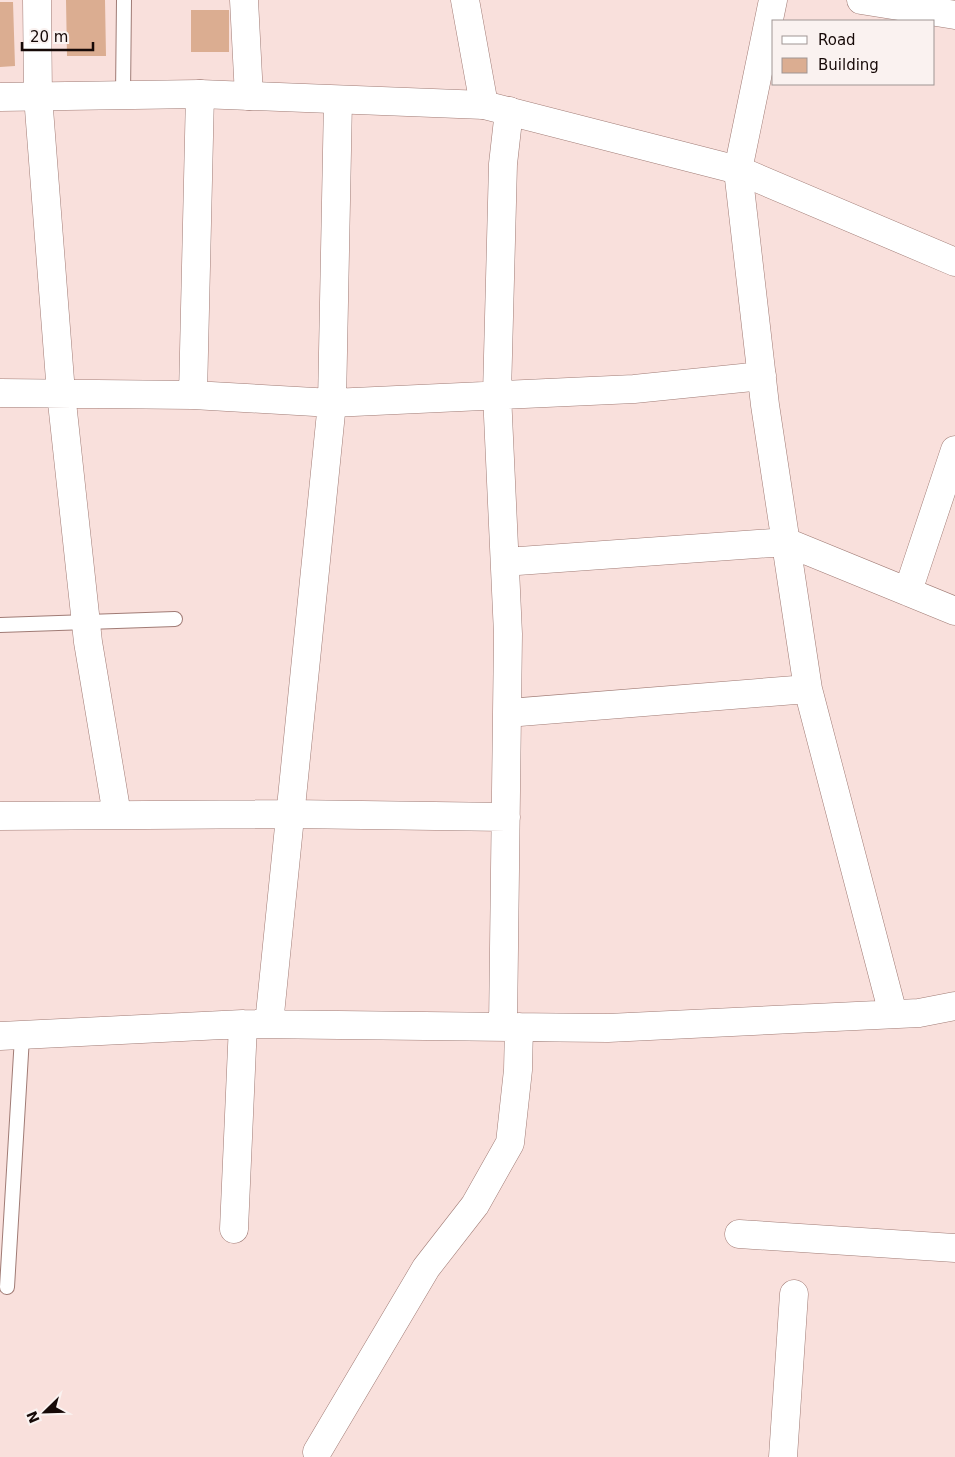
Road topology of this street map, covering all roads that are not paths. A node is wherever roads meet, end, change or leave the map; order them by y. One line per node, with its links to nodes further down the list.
1 (37, 0): 10 (street)
2 (124, 0): 9 (lane)
3 (244, 0): 11 (street)
4 (465, 0): 14 (street)
5 (773, 0): 15 (street)
6 (861, 0): 7 (street)
7 (955, 15)
8 (200, 94): 9 (street); 11 (street); 21 (street)
9 (123, 95): 10 (street)
10 (38, 96): 12 (street); 19 (street)
11 (249, 96): 13 (street)
12 (0, 97)
13 (338, 100): 14 (street); 22 (street)
14 (497, 108): 15 (street); 20 (street)
15 (738, 170): 16 (street); 17 (street)
16 (955, 262)
17 (762, 376): 20 (street); 24 (street)
18 (0, 393): 19 (street)
19 (61, 393): 21 (street); 29 (street)
20 (497, 394): 22 (street); 25 (street)
21 (193, 395): 22 (street)
22 (332, 403): 33 (street)
23 (955, 450): 26 (street)
24 (786, 542): 25 (street); 26 (street); 31 (street)
25 (505, 562): 32 (street)
26 (906, 591): 27 (street)
27 (955, 611)
28 (175, 619): 29 (lane)
29 (86, 623): 30 (lane); 34 (street)
30 (0, 625)
31 (808, 690): 32 (street); 38 (street)
32 (507, 713): 36 (street)
33 (290, 814): 34 (street); 36 (street); 39 (street)
34 (117, 815): 35 (street)
35 (0, 816)
36 (506, 817): 40 (street)
37 (955, 1006): 38 (street)
38 (893, 1014): 40 (street)
39 (256, 1024): 40 (street); 41 (street); 42 (street)
40 (511, 1027): 47 (street)
41 (11, 1036): 45 (lane)
42 (234, 1229)
43 (739, 1234): 44 (street)
44 (955, 1248)
45 (7, 1287)
46 (794, 1294): 48 (street)
47 (315, 1455)
48 (783, 1457)

